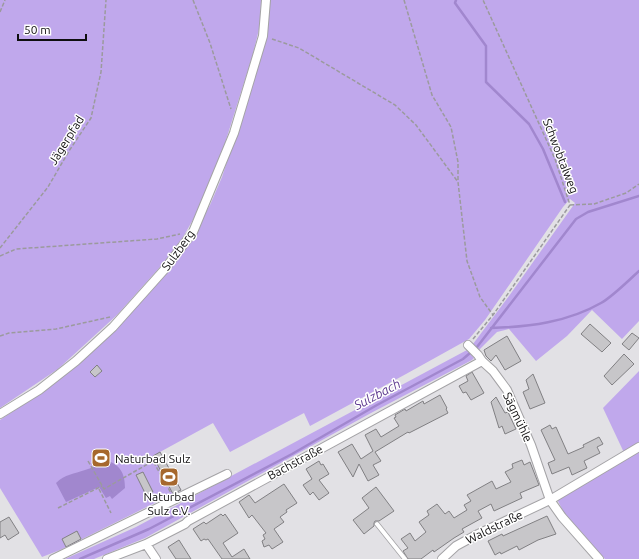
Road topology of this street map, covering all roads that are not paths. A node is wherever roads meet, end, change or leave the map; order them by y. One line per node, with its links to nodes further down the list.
1 (266, 0): 4 (street, Sulzberg)
2 (470, 347): 3 (street, Sägmühle)
3 (480, 358): 7 (street, Sägmühle); 9 (street, Bachstraße)
4 (0, 414)
5 (639, 447): 7 (street, Waldstraße)
6 (227, 474): 10 (street)
7 (550, 500): 14 (street, Waldstraße); 15 (street)
8 (377, 524): 13 (lane)
9 (146, 544): 11 (street, Bachstraße); 12 (street)
10 (53, 559)
11 (107, 559)
12 (156, 559)
13 (405, 559)
14 (442, 559)
15 (599, 559)

